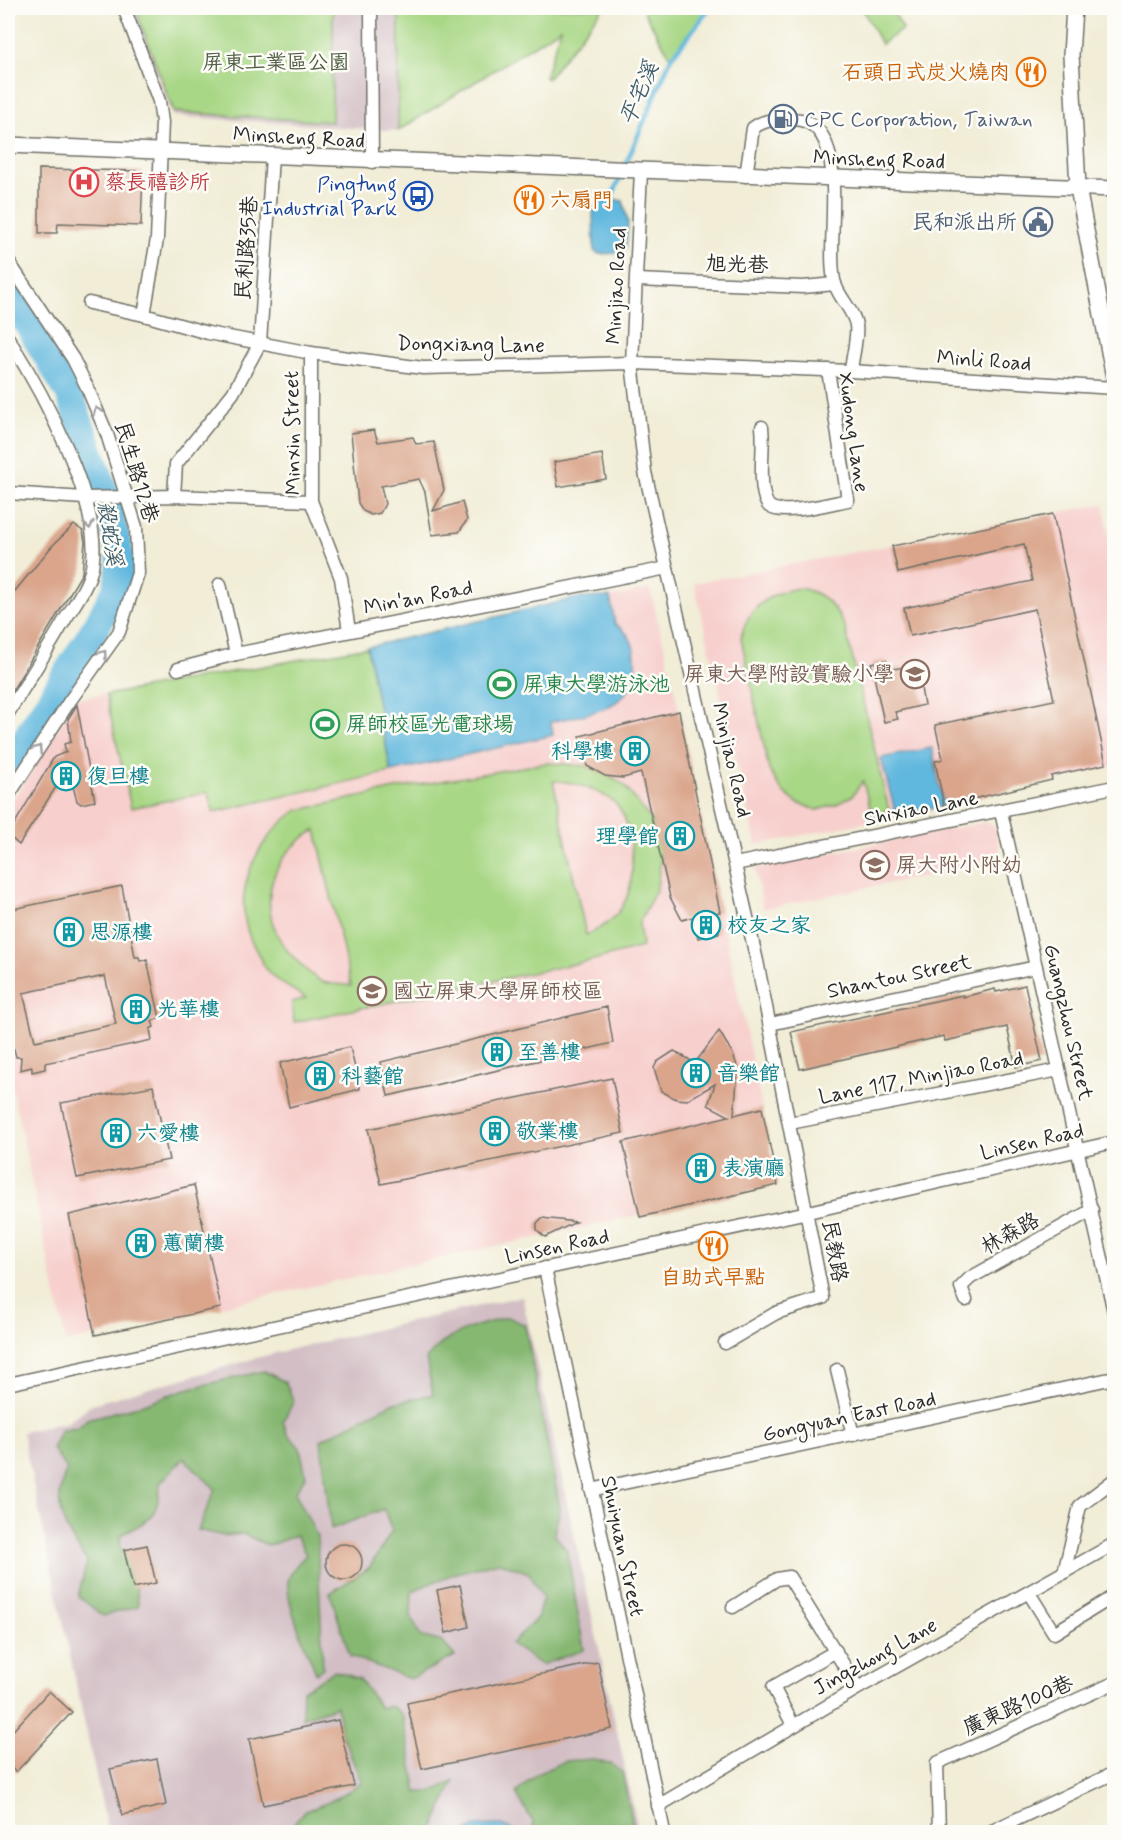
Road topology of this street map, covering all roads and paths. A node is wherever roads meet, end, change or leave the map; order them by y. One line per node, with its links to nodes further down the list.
1 (124, 8): 5 (street)
2 (371, 8): 7 (street)
3 (1074, 8): 11 (street)
4 (8, 145): 5 (street, Minsheng Road)
5 (161, 151): 6 (street, Minsheng Road); 17 (street)
6 (272, 156): 7 (street, Minsheng Road); 19 (street, 民利路35巷)
7 (372, 162): 8 (street, Minsheng Road)
8 (641, 171): 9 (street, Minsheng Road); 14 (street, Minjiao Road)
9 (746, 176): 10 (street, Minsheng Road); 10 (street)
10 (832, 179): 11 (street, Minsheng Road); 15 (street)
11 (1078, 188): 12 (street, Minsheng Road); 24 (street)
12 (1114, 189)
13 (8, 261): 30 (street, 民生路12巷, one-way to 13)
14 (637, 280): 15 (street, 旭光巷); 21 (street, Minjiao Road)
15 (835, 284): 23 (street)
16 (89, 303): 17 (street)
17 (144, 315): 19 (street, Minxin Street)
18 (8, 338): 29 (street)
19 (260, 343): 20 (street, Minxin Street); 28 (street, 民生路12巷)
20 (311, 353): 21 (street, Dongxiang Lane); 31 (street, Minxin Street)
21 (632, 363): 22 (street, Xudong Lane); 32 (street, Minjiao Road)
22 (828, 370): 23 (street, Minli Road); 26 (street, Xudong Lane)
23 (851, 371): 25 (street, Minli Road)
24 (1114, 378)
25 (1114, 388)
26 (762, 427)
27 (8, 493): 29 (street)
28 (174, 496): 30 (street); 31 (street)
29 (84, 498): 30 (street); 37 (street, one-way to 37)
30 (127, 498): 39 (street, 民生路12巷, one-way to 30)
31 (311, 501): 34 (street, Minxin Street)
32 (667, 568): 34 (street, Min'an Road); 41 (street, Minjiao Road)
33 (220, 584): 35 (street)
34 (349, 630): 35 (street, Min'an Road)
35 (236, 654): 36 (street, Min'an Road)
36 (178, 669)
37 (8, 713)
38 (1114, 787): 40 (street, Shixiao Lane)
39 (8, 796)
40 (1001, 812): 41 (street, Shixiao Lane); 42 (street, Guangzhou Street)
41 (735, 864): 43 (street, Minjiao Road)
42 (1036, 967): 43 (street, Shantou Street); 44 (street, Guangzhou Street)
43 (770, 1024): 45 (street, Minjiao Road)
44 (1059, 1070): 45 (street, Lane 117, Minjiao Road); 47 (street, Guangzhou Street)
45 (790, 1123): 49 (street, Minjiao Road)
46 (1114, 1142): 47 (street, Linsen Road)
47 (1078, 1150): 48 (street, Guangzhou Street); 49 (street, Linsen Road)
48 (1092, 1210): 51 (street, 林森路); 52 (street, Guangzhou Street)
49 (808, 1212): 50 (street, Linsen Road); 53 (street, 民教路)
50 (545, 1268): 56 (street, Linsen Road); 59 (street, Shuiyuan Street)
51 (966, 1300)
52 (1114, 1312)
53 (725, 1343)
54 (837, 1370): 57 (street)
55 (1114, 1378): 57 (street, Gongyuan East Road)
56 (8, 1384)
57 (853, 1435): 59 (street, Gongyuan East Road)
58 (1114, 1480): 61 (street)
59 (591, 1490): 70 (street, Shuiyuan Street)
60 (1114, 1545): 61 (street, Jingzhong Lane)
61 (1064, 1573): 62 (street, Jingzhong Lane)
62 (1029, 1593): 63 (street); 67 (street, Jingzhong Lane)
63 (1114, 1596)
64 (733, 1607): 65 (street)
65 (836, 1651): 67 (street); 68 (street)
66 (1114, 1683): 72 (street, 廣東路100巷)
67 (858, 1688): 68 (street, Jingzhong Lane)
68 (793, 1725): 70 (street, Jingzhong Lane)
69 (1114, 1773): 73 (street)
70 (658, 1806): 71 (street, Shuiyuan Street)
71 (664, 1833)
72 (939, 1833)
73 (990, 1833)

